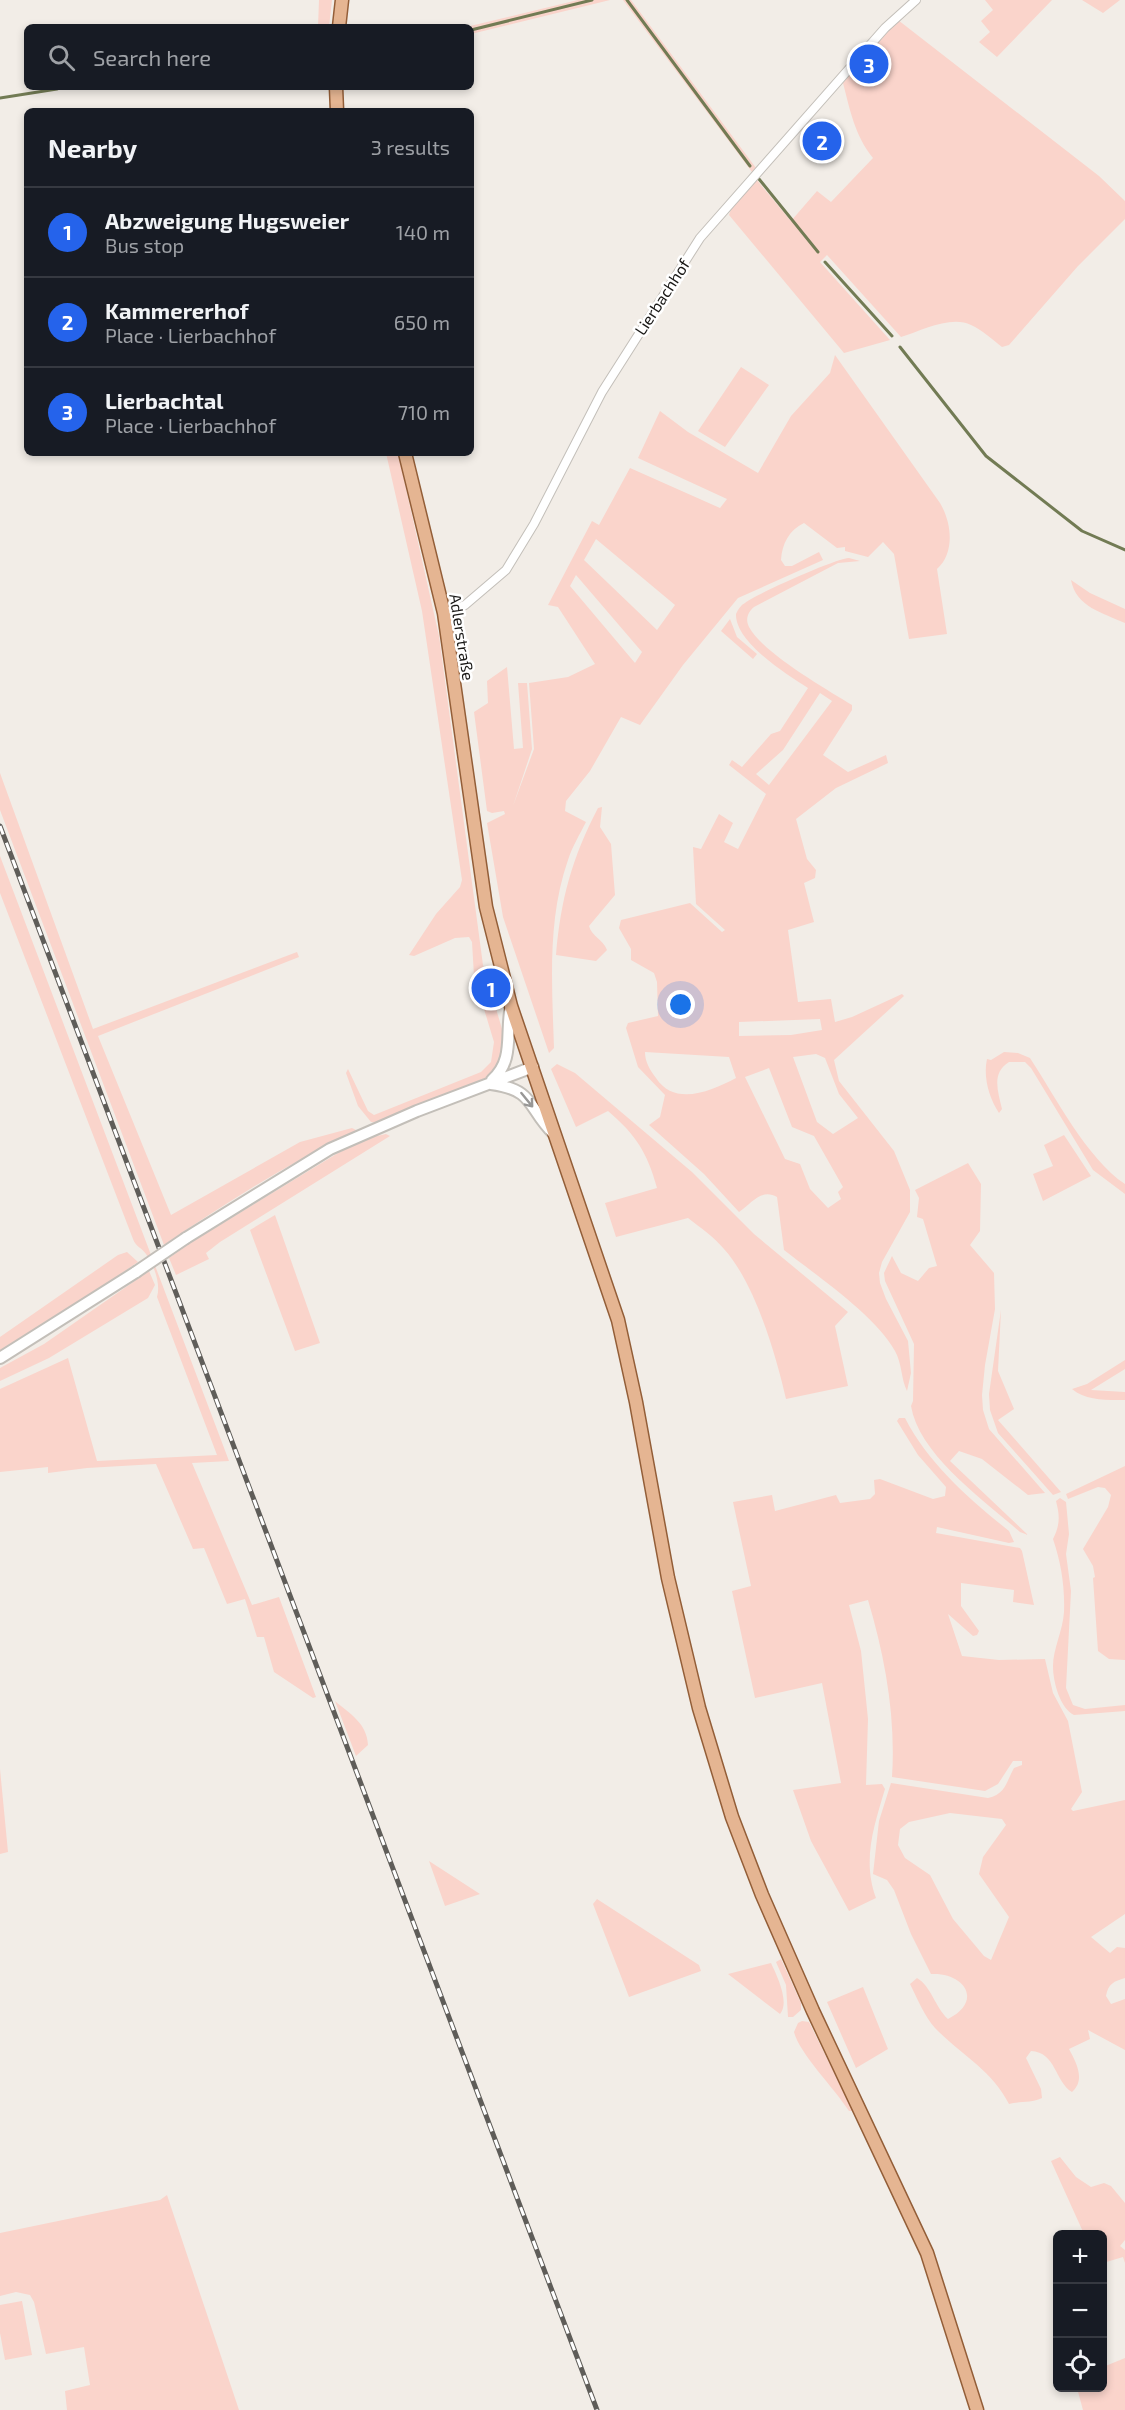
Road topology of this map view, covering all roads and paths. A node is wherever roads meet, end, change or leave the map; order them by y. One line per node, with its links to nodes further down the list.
1 (342, 0): 3 (main road)
2 (916, 0): 7 (street, Lierbachhof)
3 (339, 24)
4 (336, 90): 5 (main road)
5 (337, 108)
6 (406, 456): 7 (main road, Adlerstraße)
7 (444, 613): 8 (main road, Adlerstraße)
8 (511, 1006): 9 (main road, Adlerstraße); 10 (street)
9 (533, 1067): 10 (street); 11 (main road, Adlerstraße)
10 (488, 1084): 11 (street, one-way to 11); 12 (street, bridge)
11 (555, 1135): 13 (main road, Adlerstraße)
12 (0, 1358)
13 (977, 2410)

